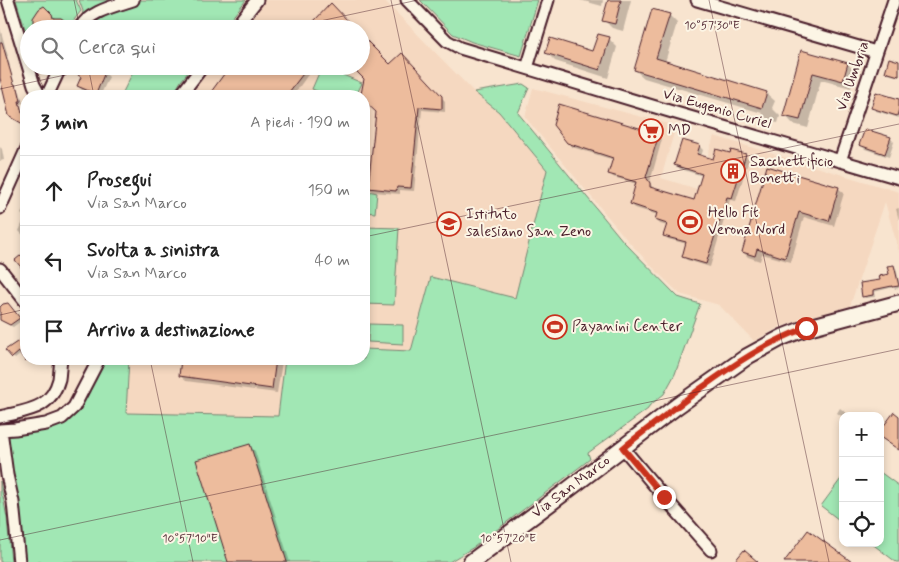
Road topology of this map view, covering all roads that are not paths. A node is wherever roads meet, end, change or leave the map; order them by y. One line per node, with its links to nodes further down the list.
1 (8, 0): 10 (street)
2 (133, 0): 8 (street)
3 (256, 0): 9 (street)
4 (407, 0): 12 (street, Via Eugenio Curiel)
5 (548, 0): 12 (street)
6 (697, 0): 11 (street)
7 (894, 0): 11 (street, Via Umbria)
8 (86, 20)
9 (241, 20)
10 (20, 39)
11 (876, 52): 19 (street, Via Umbria)
12 (527, 68): 19 (street, Via Eugenio Curiel)
13 (31, 75): 16 (street)
14 (57, 75): 17 (street)
15 (197, 75): 18 (street)
16 (38, 90)
17 (50, 90)
18 (185, 90)
19 (840, 160): 21 (street, Via Eugenio Curiel)
20 (20, 163): 22 (street)
21 (899, 178)
22 (0, 208)
23 (0, 269): 24 (street)
24 (20, 294)
25 (899, 303): 30 (main road, Via San Marco)
26 (60, 365): 28 (street)
27 (96, 365): 29 (street)
28 (0, 416)
29 (1, 430): 32 (street)
30 (623, 448): 31 (street, Via San Marco); 33 (main road, Via San Marco)
31 (711, 550)
32 (19, 562)
33 (471, 562)

